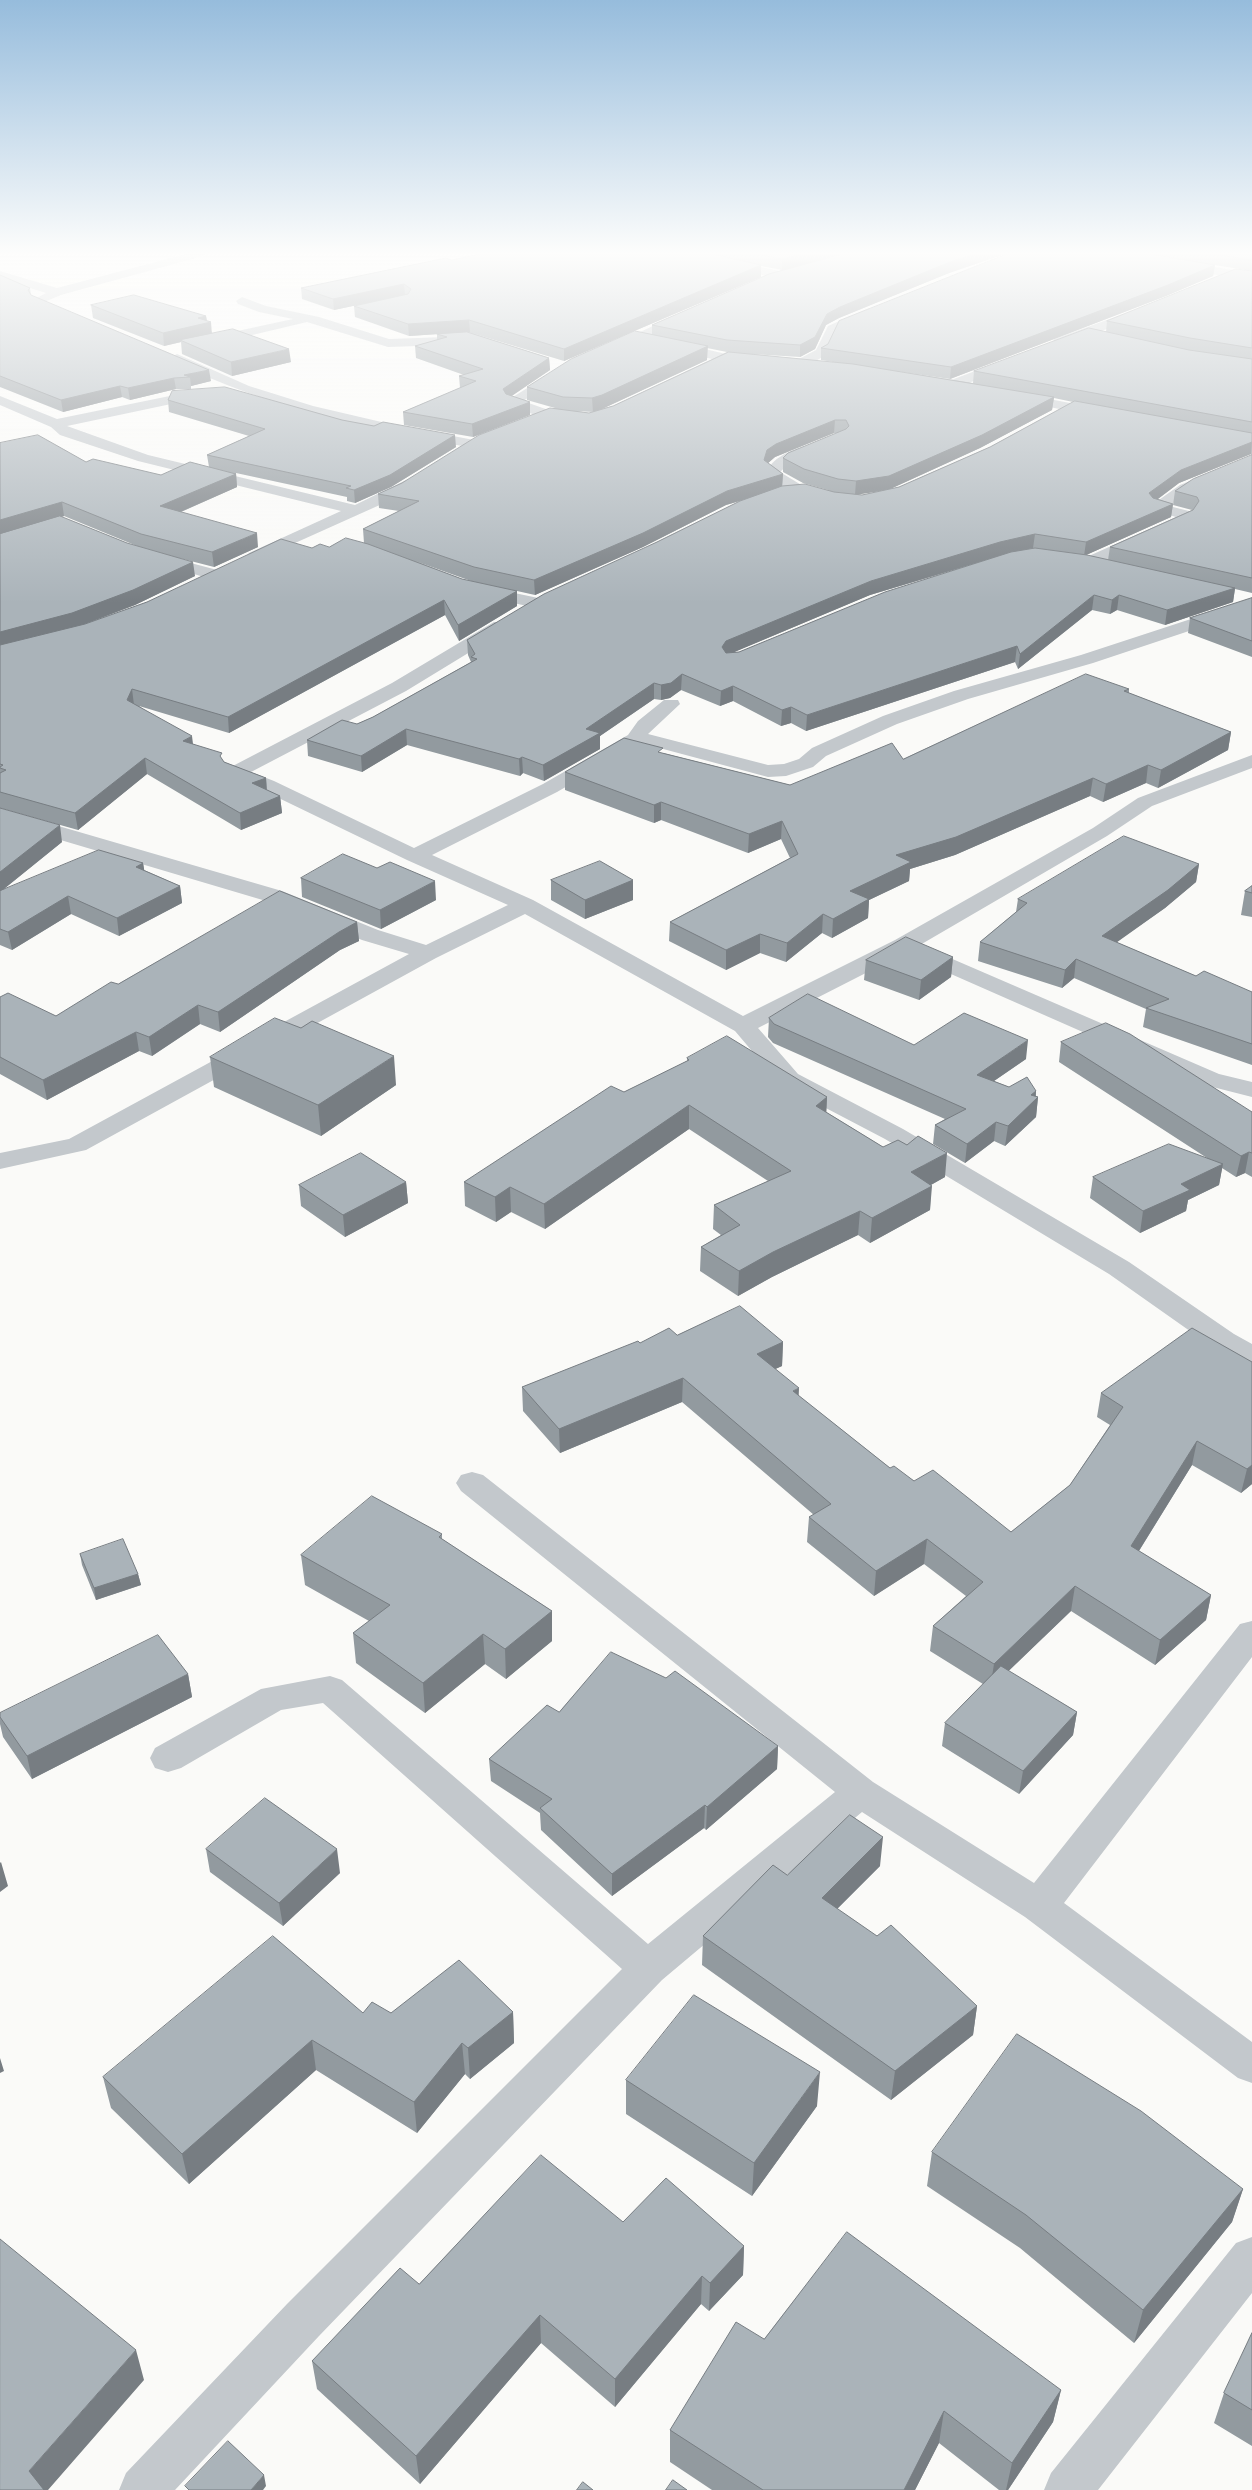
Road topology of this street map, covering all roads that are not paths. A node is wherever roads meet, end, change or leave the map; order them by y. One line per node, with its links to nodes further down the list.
1 (203, 370): 5 (street)
2 (562, 370): 9 (street)
3 (985, 370): 4 (street)
4 (980, 390)
5 (252, 392): 14 (street); 18 (street)
6 (1000, 394): 8 (street)
7 (0, 400): 14 (street)
8 (1071, 407): 11 (street); 12 (street)
9 (549, 415): 10 (street); 13 (street)
10 (565, 417)
11 (1054, 417)
12 (1118, 417)
13 (523, 424)
14 (61, 428): 15 (street); 25 (street)
15 (47, 436)
16 (490, 437): 18 (street)
17 (832, 441): 22 (street)
18 (474, 444): 19 (street)
19 (451, 458)
20 (1252, 460): 30 (street)
21 (428, 473): 25 (street)
22 (804, 492): 23 (street); 24 (street)
23 (770, 497)
24 (839, 499)
25 (355, 510): 26 (street)
26 (304, 534): 27 (street); 32 (street)
27 (331, 542)
28 (145, 556): 32 (street)
29 (1068, 560): 30 (street)
30 (1086, 563): 31 (street)
31 (1114, 569)
32 (215, 575): 33 (street)
33 (191, 587)
34 (469, 588): 38 (street)
35 (1224, 594): 37 (street)
36 (554, 596): 38 (street)
37 (1252, 602): 40 (street)
38 (537, 604): 43 (street)
39 (671, 704): 40 (street)
40 (636, 739): 43 (street)
41 (1252, 761): 45 (street)
42 (0, 815): 46 (street)
43 (414, 856): 44 (street)
44 (525, 905): 46 (street); 47 (street)
45 (903, 945): 47 (street); 48 (street)
46 (428, 953): 49 (street)
47 (742, 1026): 50 (street)
48 (1252, 1090)
49 (0, 1160)
50 (1252, 1356)
51 (472, 1484): 54 (street)
52 (1252, 1632): 55 (street)
53 (168, 1758): 56 (street)
54 (860, 1792): 55 (street); 56 (street)
55 (1039, 1906): 57 (street)
56 (648, 1968): 59 (street)
57 (1252, 2065)
58 (1252, 2258): 60 (street)
59 (143, 2490)
60 (1068, 2490)

